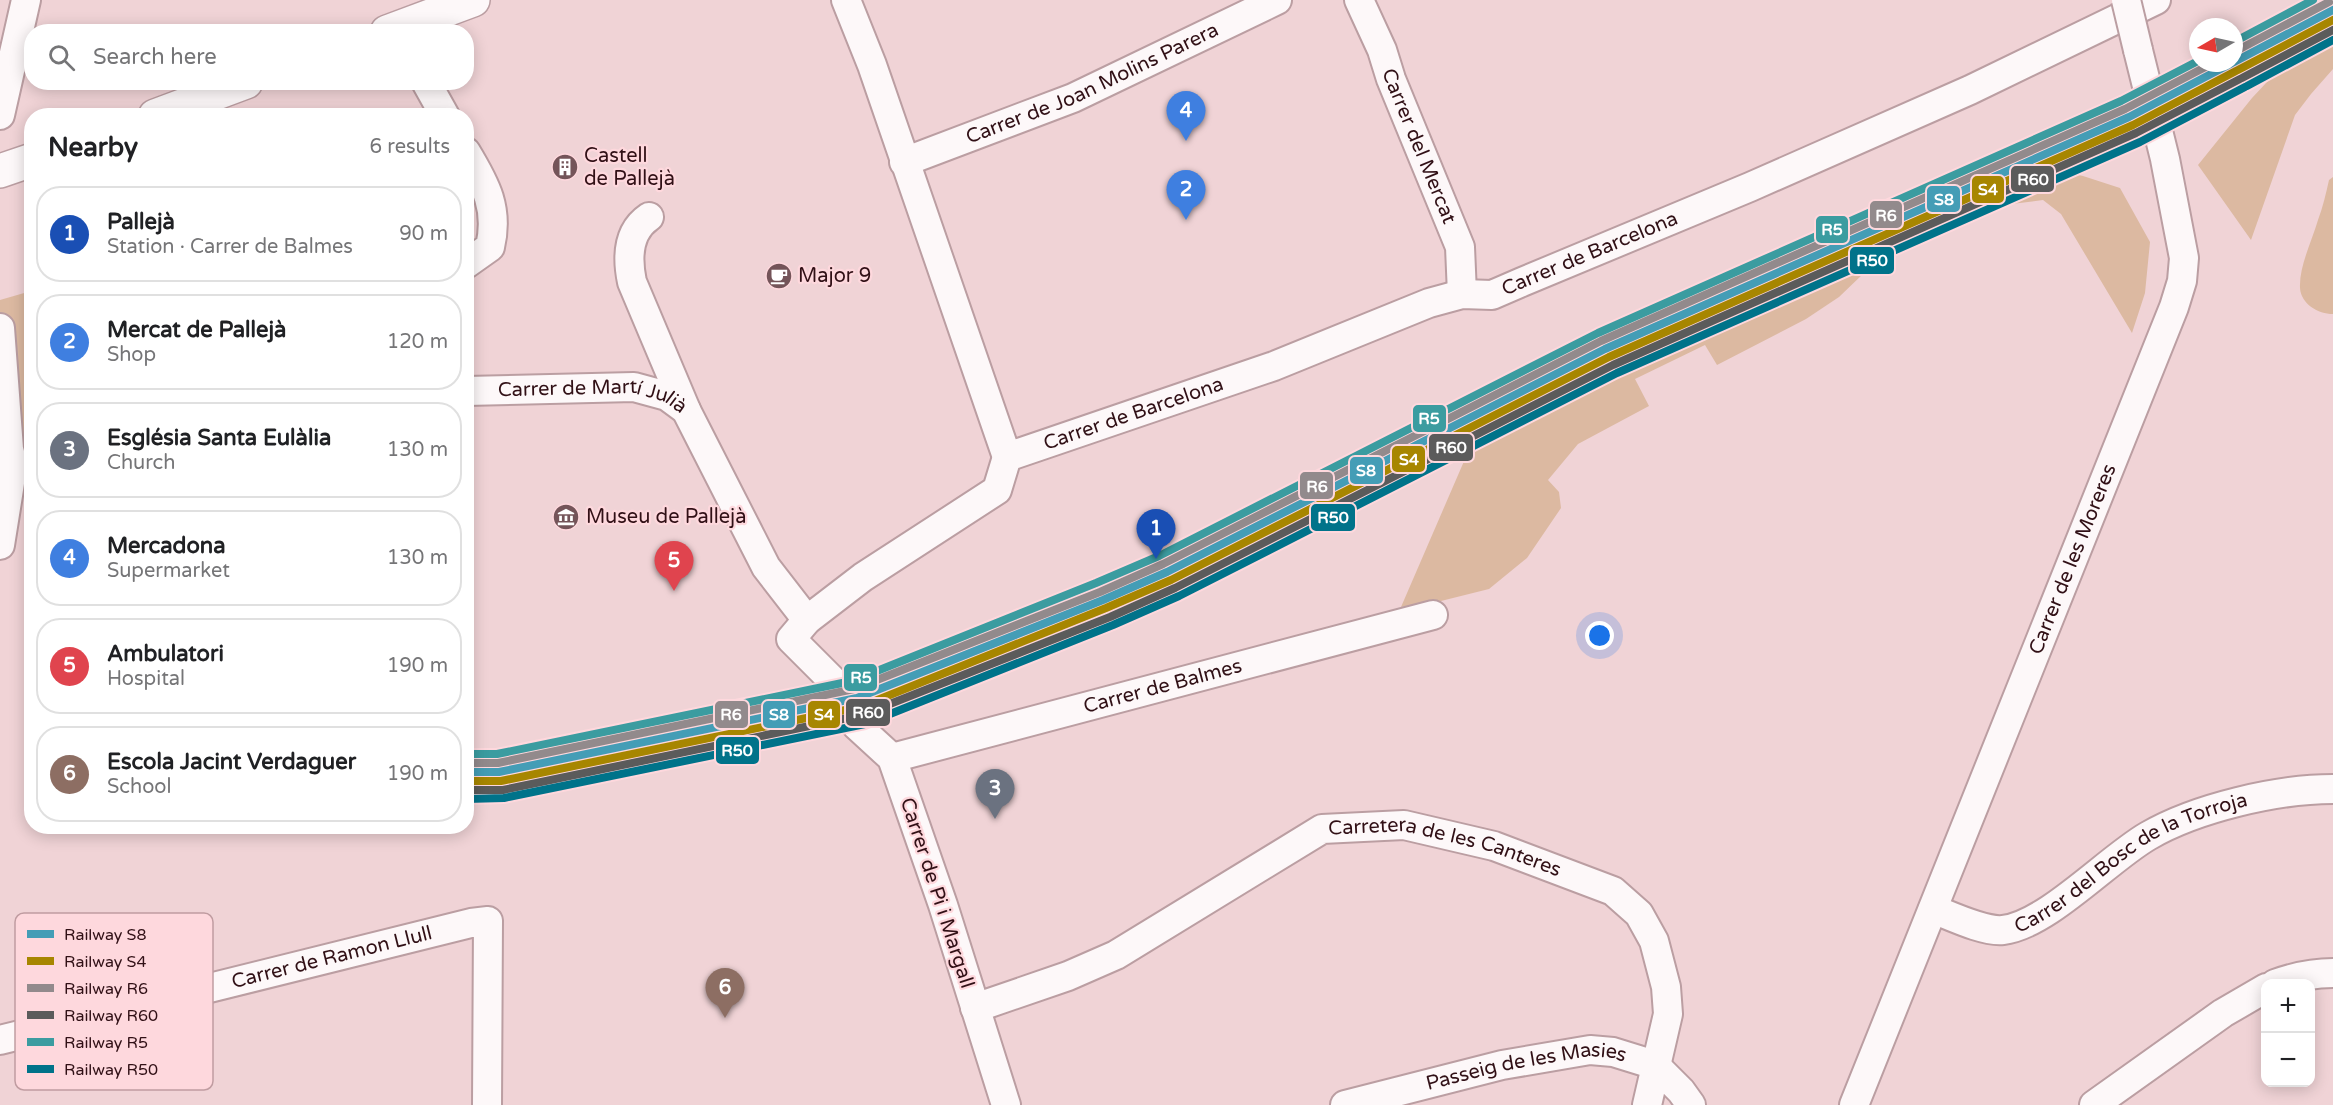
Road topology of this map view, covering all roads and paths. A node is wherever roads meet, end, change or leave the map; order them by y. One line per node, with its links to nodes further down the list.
1 (26, 0): 13 (street)
2 (473, 0): 8 (main road)
3 (846, 0): 14 (street)
4 (1277, 0): 14 (street, Carrer de Joan Molins Parera)
5 (1359, 0): 20 (street, Carrer del Mercat)
6 (2126, 0): 31 (street, Carrer de les Moreres, bridge)
7 (2156, 0): 20 (street, Carrer de Barcelona)
8 (411, 24)
9 (225, 90): 11 (main road)
10 (430, 90): 12 (street)
11 (176, 108)
12 (441, 108)
13 (0, 115)
14 (904, 162): 25 (street)
15 (24, 163): 17 (main road)
16 (474, 167): 19 (street)
17 (0, 171)
18 (649, 217): 23 (street)
19 (474, 258)
20 (1462, 294): 25 (street, Carrer de Barcelona)
21 (0, 328): 24 (street)
22 (474, 391): 23 (street, Carrer de Martí Julià)
23 (686, 410): 28 (street, Carrer de Martí Julià)
24 (13, 448): 26 (street)
25 (1007, 457): 28 (street)
26 (0, 545)
27 (1433, 615): 29 (street, Carrer de Balmes)
28 (807, 620): 29 (street, Carrer de Pi i Margall)
29 (892, 758): 36 (street, Carrer de Pi i Margall)
30 (2333, 789): 31 (street, Carrer del Bosc de la Torroja)
31 (1933, 909): 45 (street, Carrer de les Moreres)
32 (2333, 973): 33 (street)
33 (2287, 979)
34 (213, 987): 40 (street, Carrer de Ramon Llull)
35 (2261, 990): 46 (street)
36 (975, 1008): 39 (street, Carretera de les Canteres); 41 (street, Carrer de Pi i Margall)
37 (15, 1036): 38 (street, Carrer de Ramon Llull)
38 (0, 1040)
39 (1655, 1065): 42 (street, Passeig de les Masies); 43 (street, Carretera de les Canteres); 44 (street, Passeig de les Masies)
40 (487, 1105)
41 (1006, 1105)
42 (1345, 1105)
43 (1647, 1105)
44 (1691, 1105)
45 (1854, 1105)
46 (2094, 1105)

